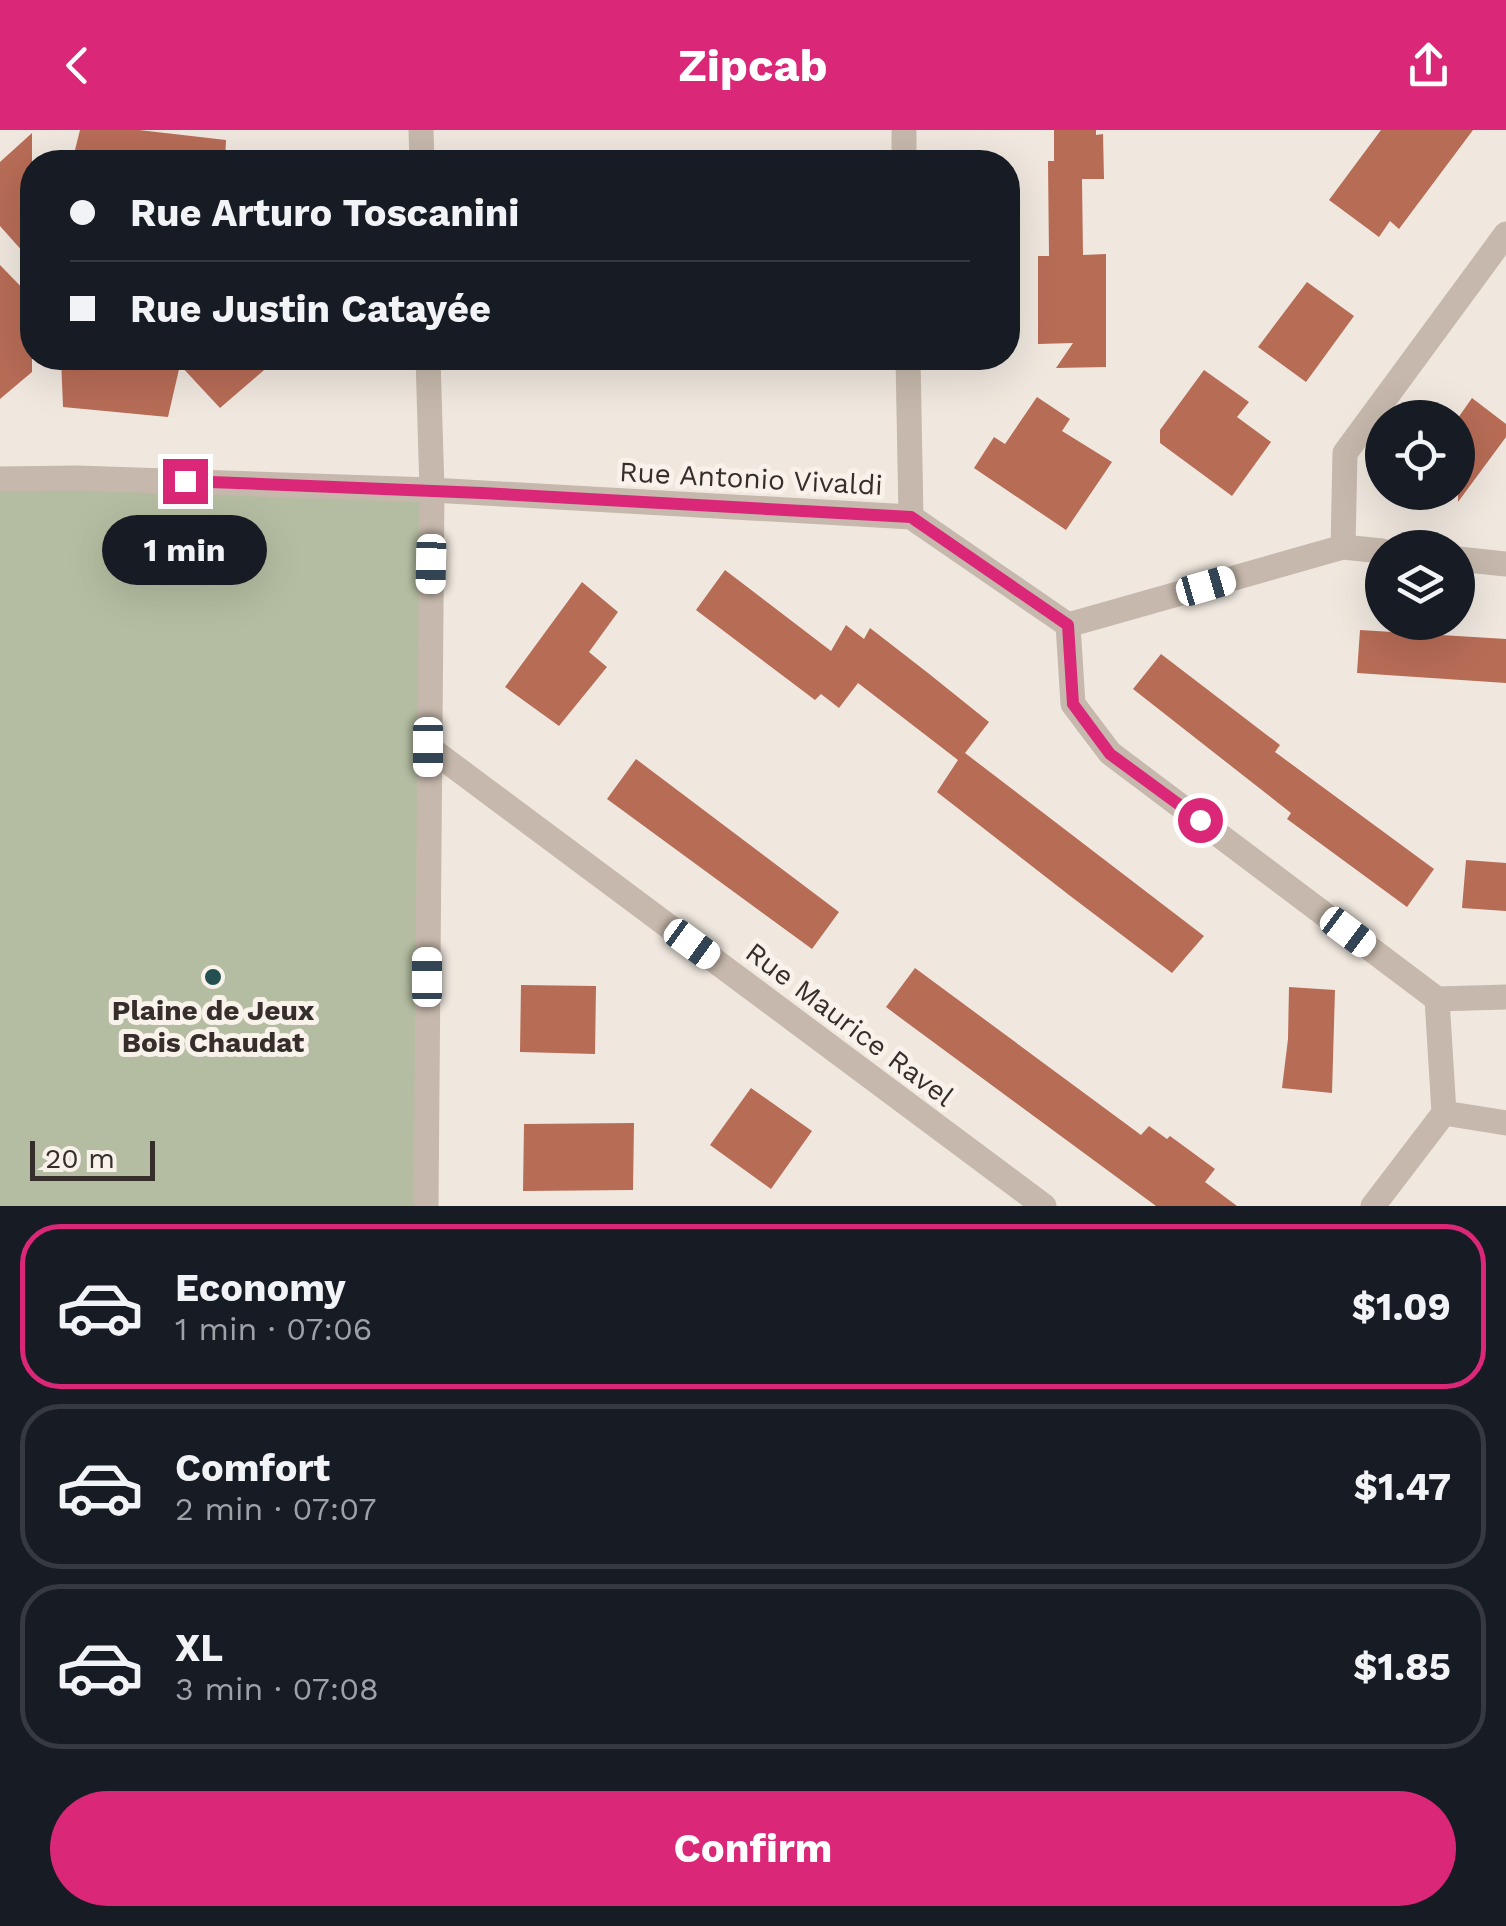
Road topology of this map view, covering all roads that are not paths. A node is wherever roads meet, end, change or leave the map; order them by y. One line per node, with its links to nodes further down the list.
1 (1506, 234): 7 (street)
2 (428, 370): 5 (street)
3 (908, 370): 6 (street)
4 (0, 478): 5 (street, Rue Antonio Vivaldi)
5 (432, 490): 6 (street, Rue Antonio Vivaldi); 12 (street)
6 (911, 517): 11 (street, Rue Antonio Vivaldi)
7 (1343, 548): 8 (street); 11 (street)
8 (1365, 550)
9 (1475, 561): 10 (street)
10 (1506, 564)
11 (1068, 625): 14 (street)
12 (428, 747): 17 (street); 18 (street, Rue Maurice Ravel)
13 (1506, 997): 14 (street)
14 (1437, 998): 15 (street)
15 (1444, 1113): 16 (street); 19 (street)
16 (1506, 1123)
17 (426, 1206)
18 (1044, 1206)
19 (1373, 1206)

